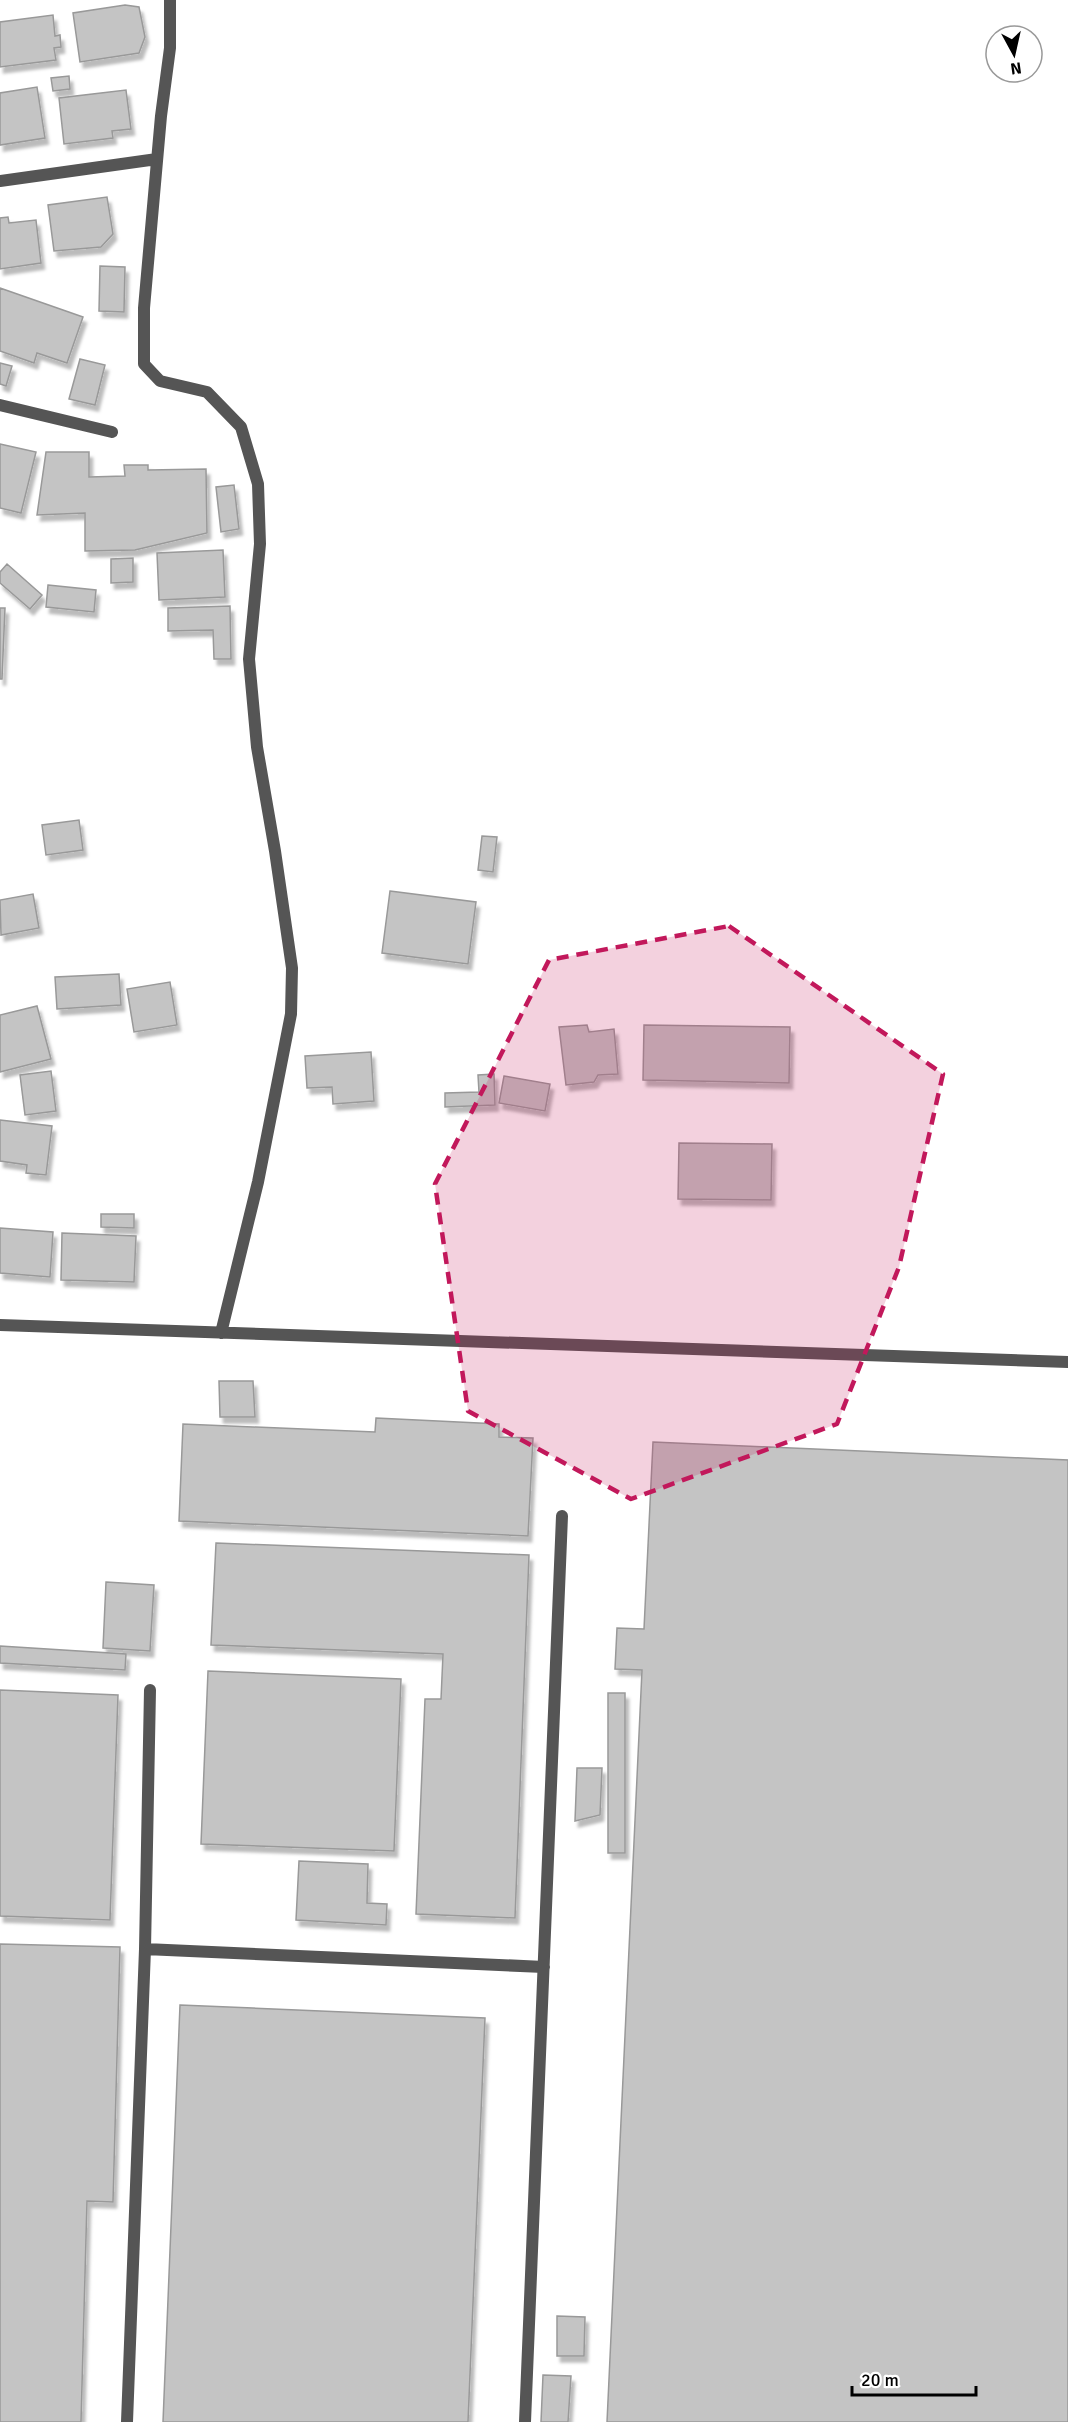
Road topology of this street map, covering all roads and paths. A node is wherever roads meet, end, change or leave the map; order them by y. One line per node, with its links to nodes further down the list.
1 (170, 0): 2 (street)
2 (157, 159): 3 (street); 7 (street)
3 (0, 181)
4 (0, 405): 5 (street)
5 (112, 432)
6 (0, 1326): 7 (street)
7 (221, 1333): 8 (street)
8 (1068, 1362)
9 (562, 1516): 12 (street)
10 (150, 1690): 11 (street)
11 (145, 1949): 12 (street); 13 (street)
12 (544, 1967): 14 (street)
13 (127, 2422)
14 (525, 2422)

